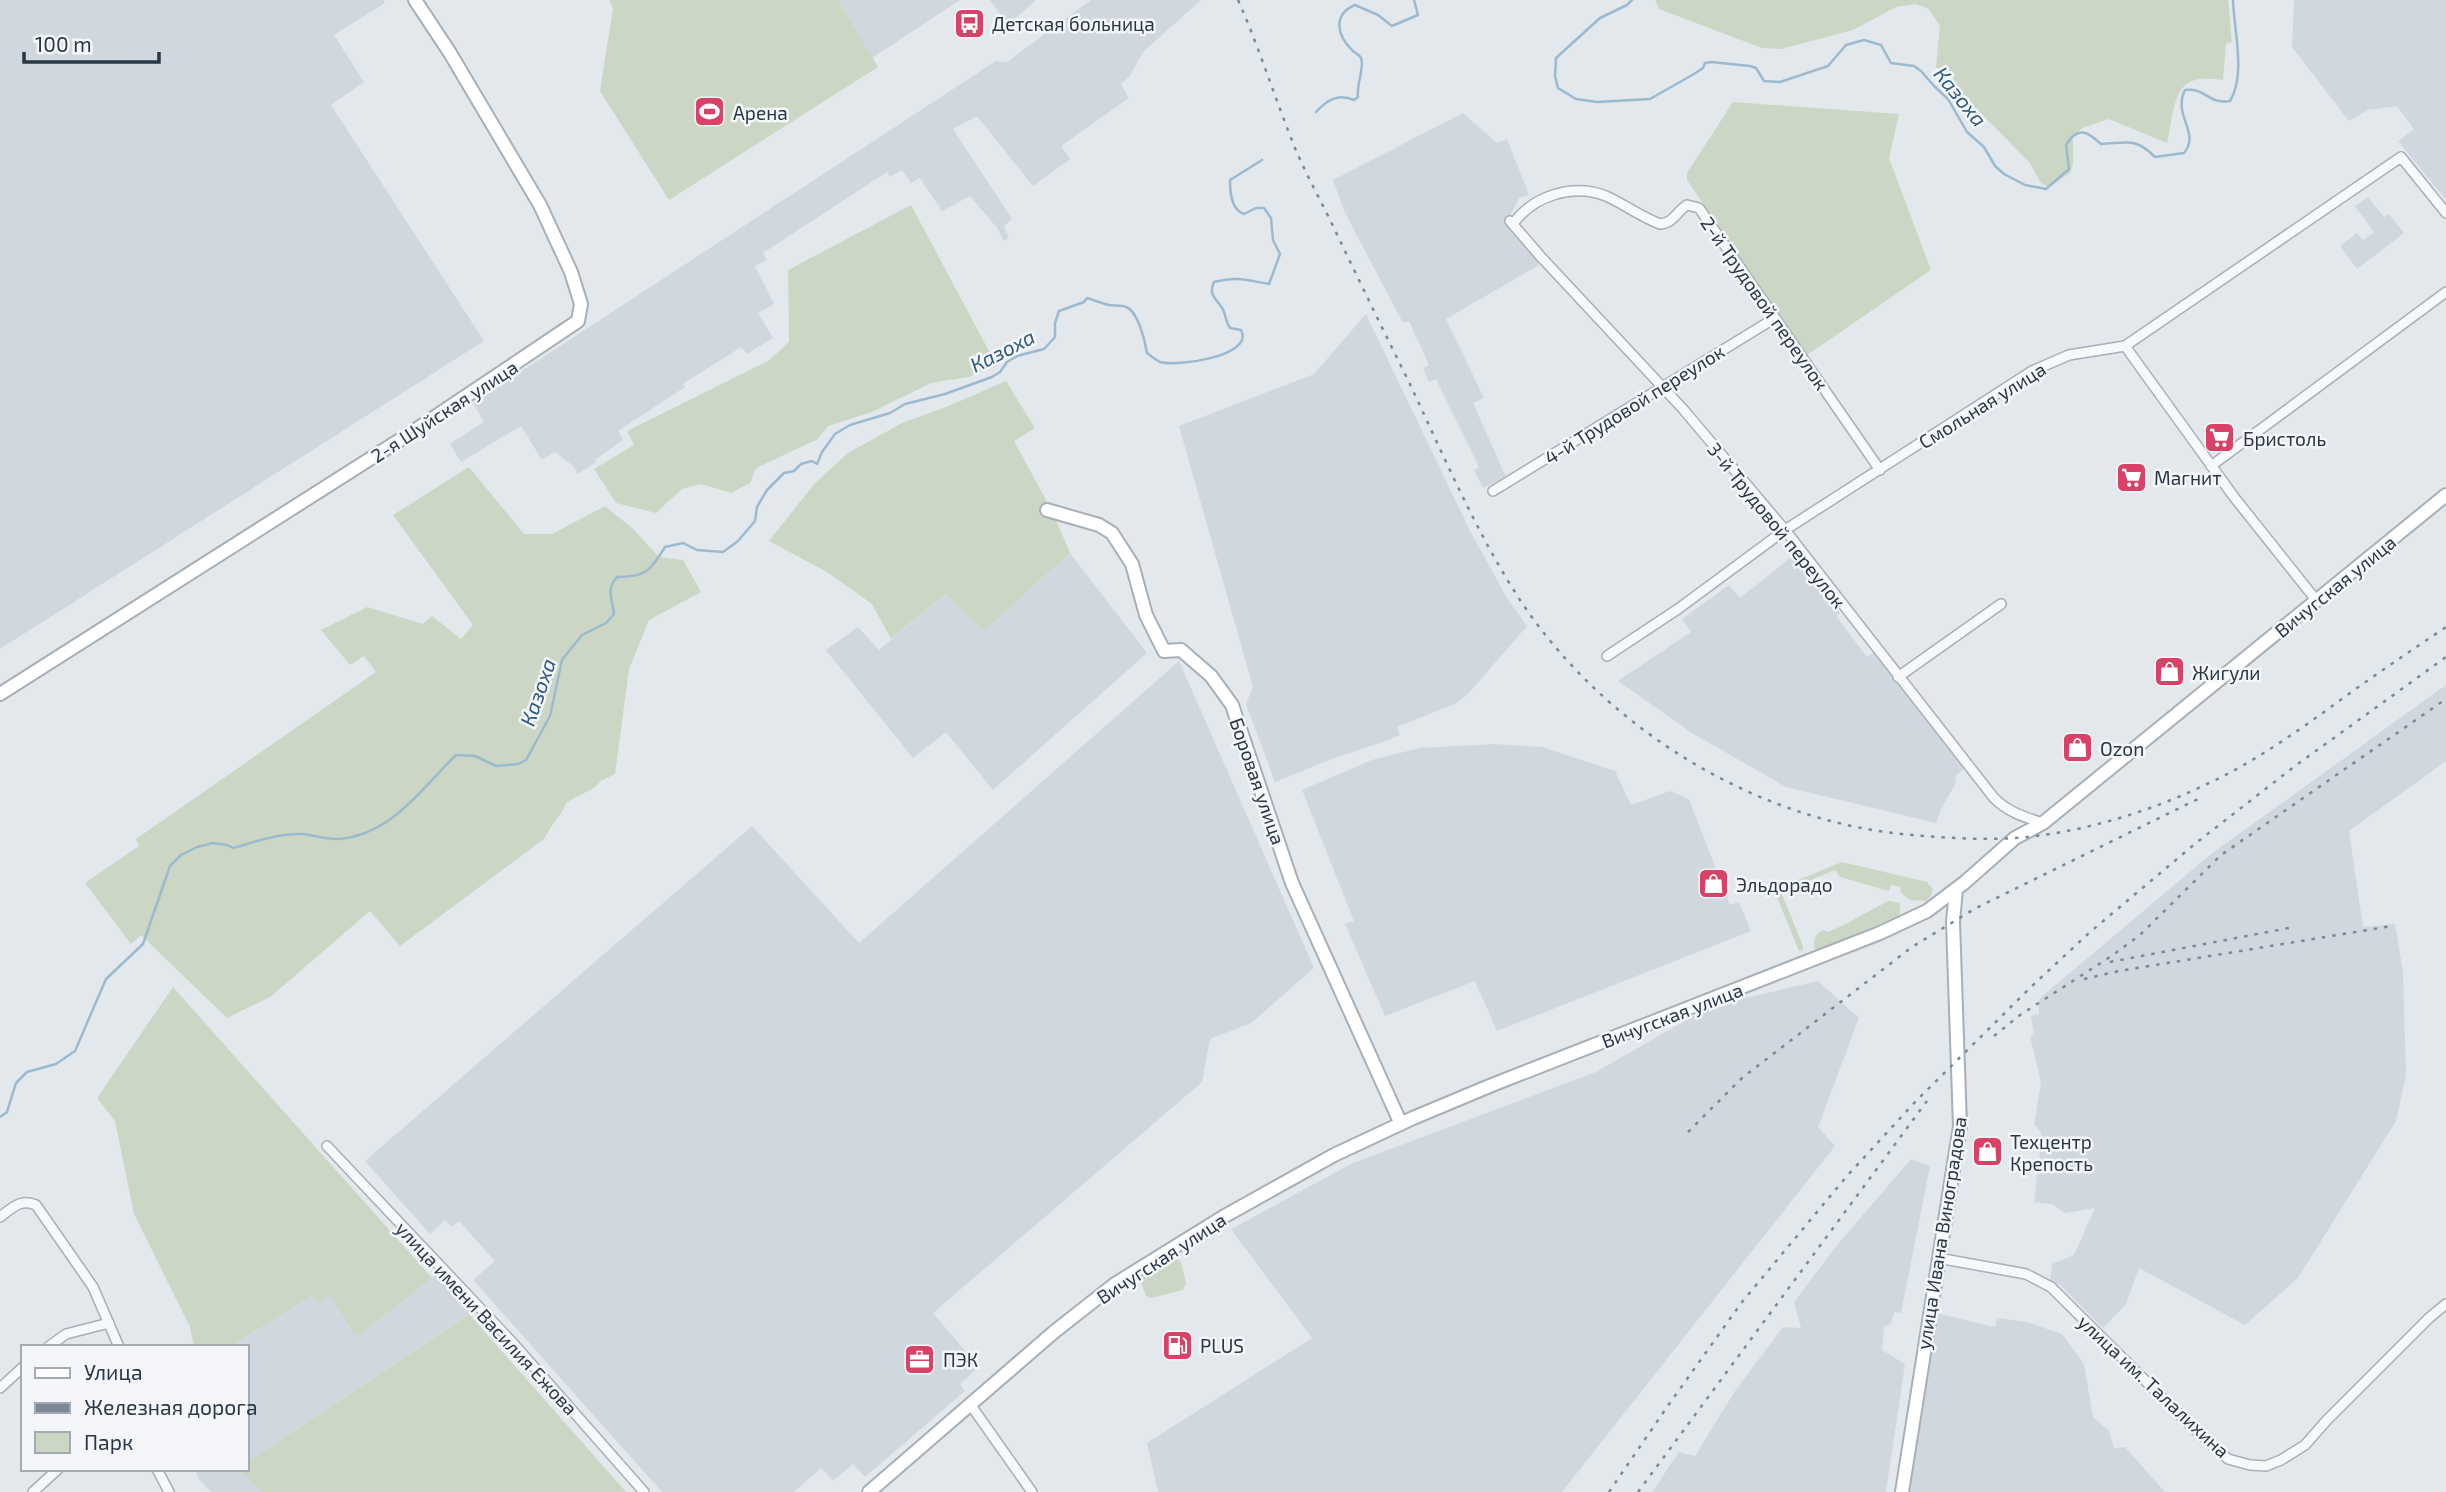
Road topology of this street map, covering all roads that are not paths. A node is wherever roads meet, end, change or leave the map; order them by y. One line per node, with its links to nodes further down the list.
1 (415, 0): 18 (street, 2-я Шуйская улица)
2 (2446, 213): 6 (street, Смольная улица)
3 (1511, 222): 5 (street, 2-й Трудовой переулок); 7 (street, 3-й Трудовой переулок)
4 (2446, 292): 8 (street)
5 (1775, 317): 7 (street, 4-й Трудовой переулок); 9 (street, 2-й Трудовой переулок)
6 (2125, 346): 8 (street); 9 (street, Смольная улица)
7 (1662, 387): 10 (street, 4-й Трудовой переулок); 13 (street, 3-й Трудовой переулок)
8 (2211, 466): 14 (street)
9 (1880, 470): 13 (street, Смольная улица)
10 (1493, 491)
11 (2446, 495): 14 (street, Вичугская улица)
12 (1047, 510): 21 (street, Боровая улица)
13 (1785, 530): 16 (street, Смольная улица); 17 (street, 3-й Трудовой переулок)
14 (2316, 600): 19 (street, Вичугская улица)
15 (2001, 604): 17 (street)
16 (1607, 656)
17 (1898, 677): 19 (street, 3-й Трудовой переулок)
18 (0, 694)
19 (2043, 823): 20 (street, Вичугская улица)
20 (1956, 889): 21 (street, Вичугская улица); 24 (street, улица Ивана Виноградова)
21 (1401, 1124): 31 (street, Вичугская улица)
22 (327, 1146): 36 (street, улица имени Василия Ежова)
23 (0, 1217): 26 (street)
24 (1938, 1258): 25 (street, улица им. Талалихина); 39 (street, улица Ивана Виноградова)
25 (2446, 1304)
26 (109, 1323): 27 (street); 28 (street)
27 (51, 1345)
28 (118, 1345)
29 (21, 1369): 30 (street)
30 (0, 1388)
31 (970, 1404): 37 (street, Вичугская улица); 38 (street)
32 (56, 1471): 34 (street)
33 (158, 1471): 35 (street)
34 (33, 1492)
35 (169, 1492)
36 (644, 1492)
37 (869, 1492)
38 (1032, 1492)
39 (1902, 1492)

